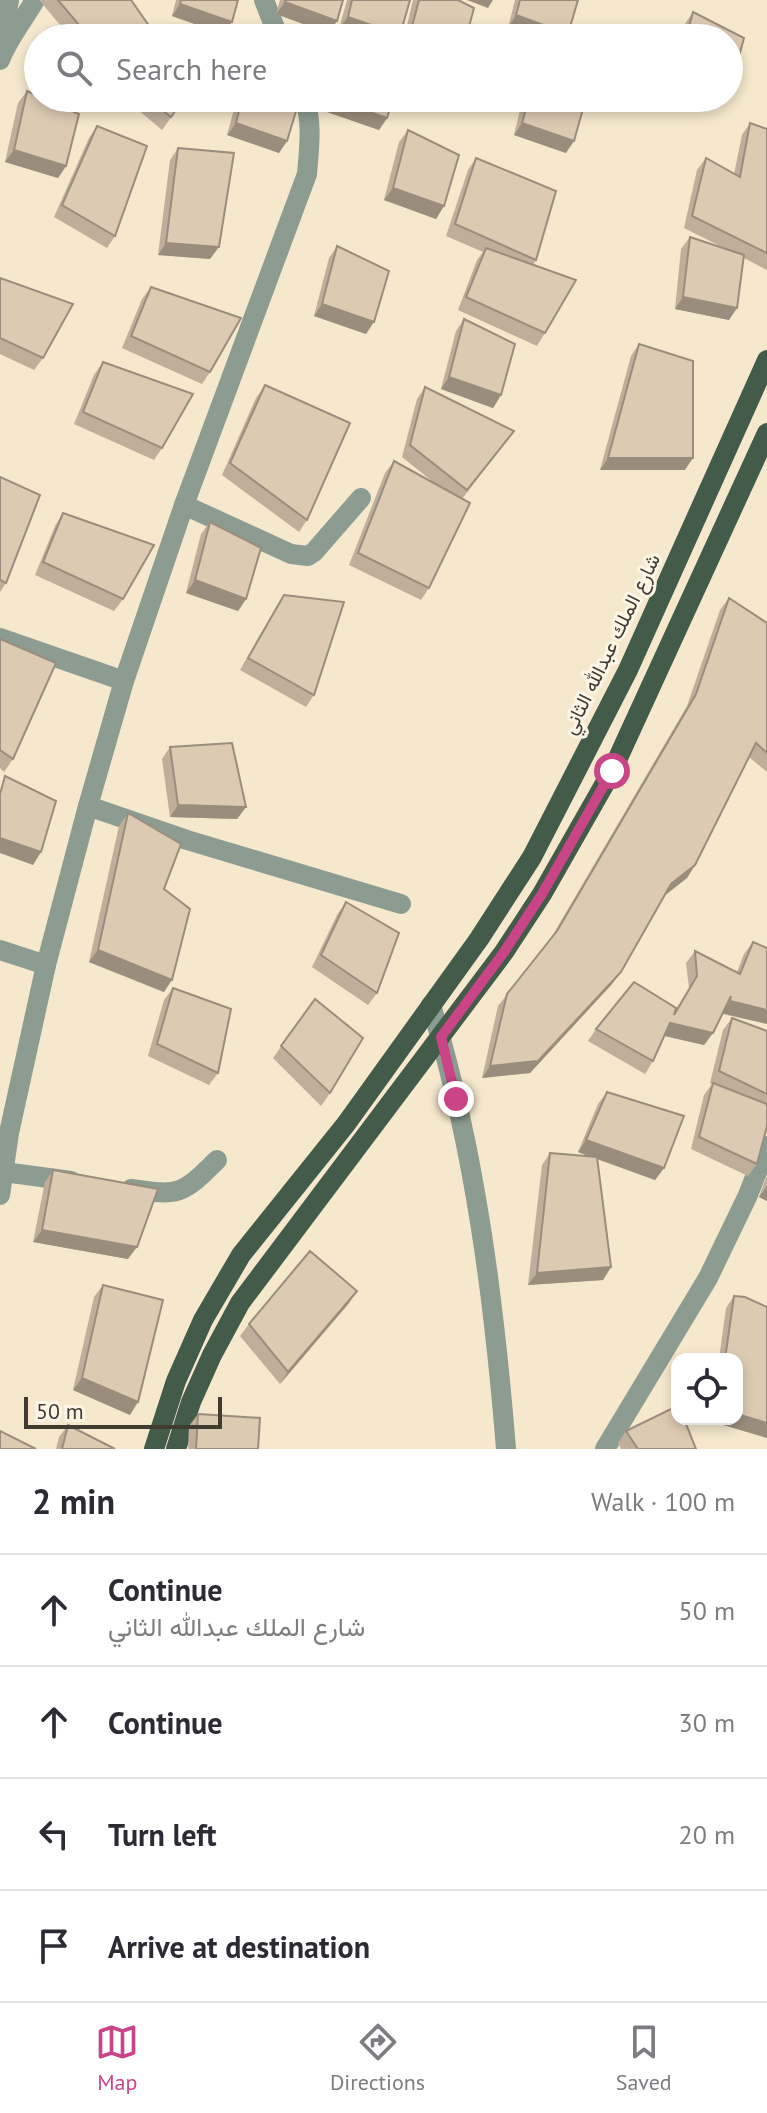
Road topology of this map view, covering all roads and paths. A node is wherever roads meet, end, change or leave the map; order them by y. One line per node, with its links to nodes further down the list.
1 (9, 0): 5 (street)
2 (35, 0): 5 (street)
3 (264, 0): 4 (street)
4 (273, 24)
5 (2, 54)
6 (308, 112): 10 (street)
7 (767, 360): 17 (main road, شارع الملك عبدالله الثاني)
8 (767, 433): 18 (main road)
9 (361, 498): 10 (street)
10 (184, 505): 12 (street)
11 (0, 638): 12 (street)
12 (124, 681): 13 (street)
13 (88, 806): 14 (street); 16 (street)
14 (401, 904)
15 (0, 950): 16 (street)
16 (46, 965): 21 (street)
17 (431, 1005): 18 (street); 23 (main road, شارع الملك عبدالله الثاني)
18 (441, 1037): 24 (main road); 25 (street)
19 (767, 1146): 26 (street)
20 (217, 1160): 21 (street)
21 (4, 1172): 22 (street)
22 (0, 1195)
23 (154, 1449)
24 (176, 1449)
25 (506, 1449)
26 (605, 1449)

